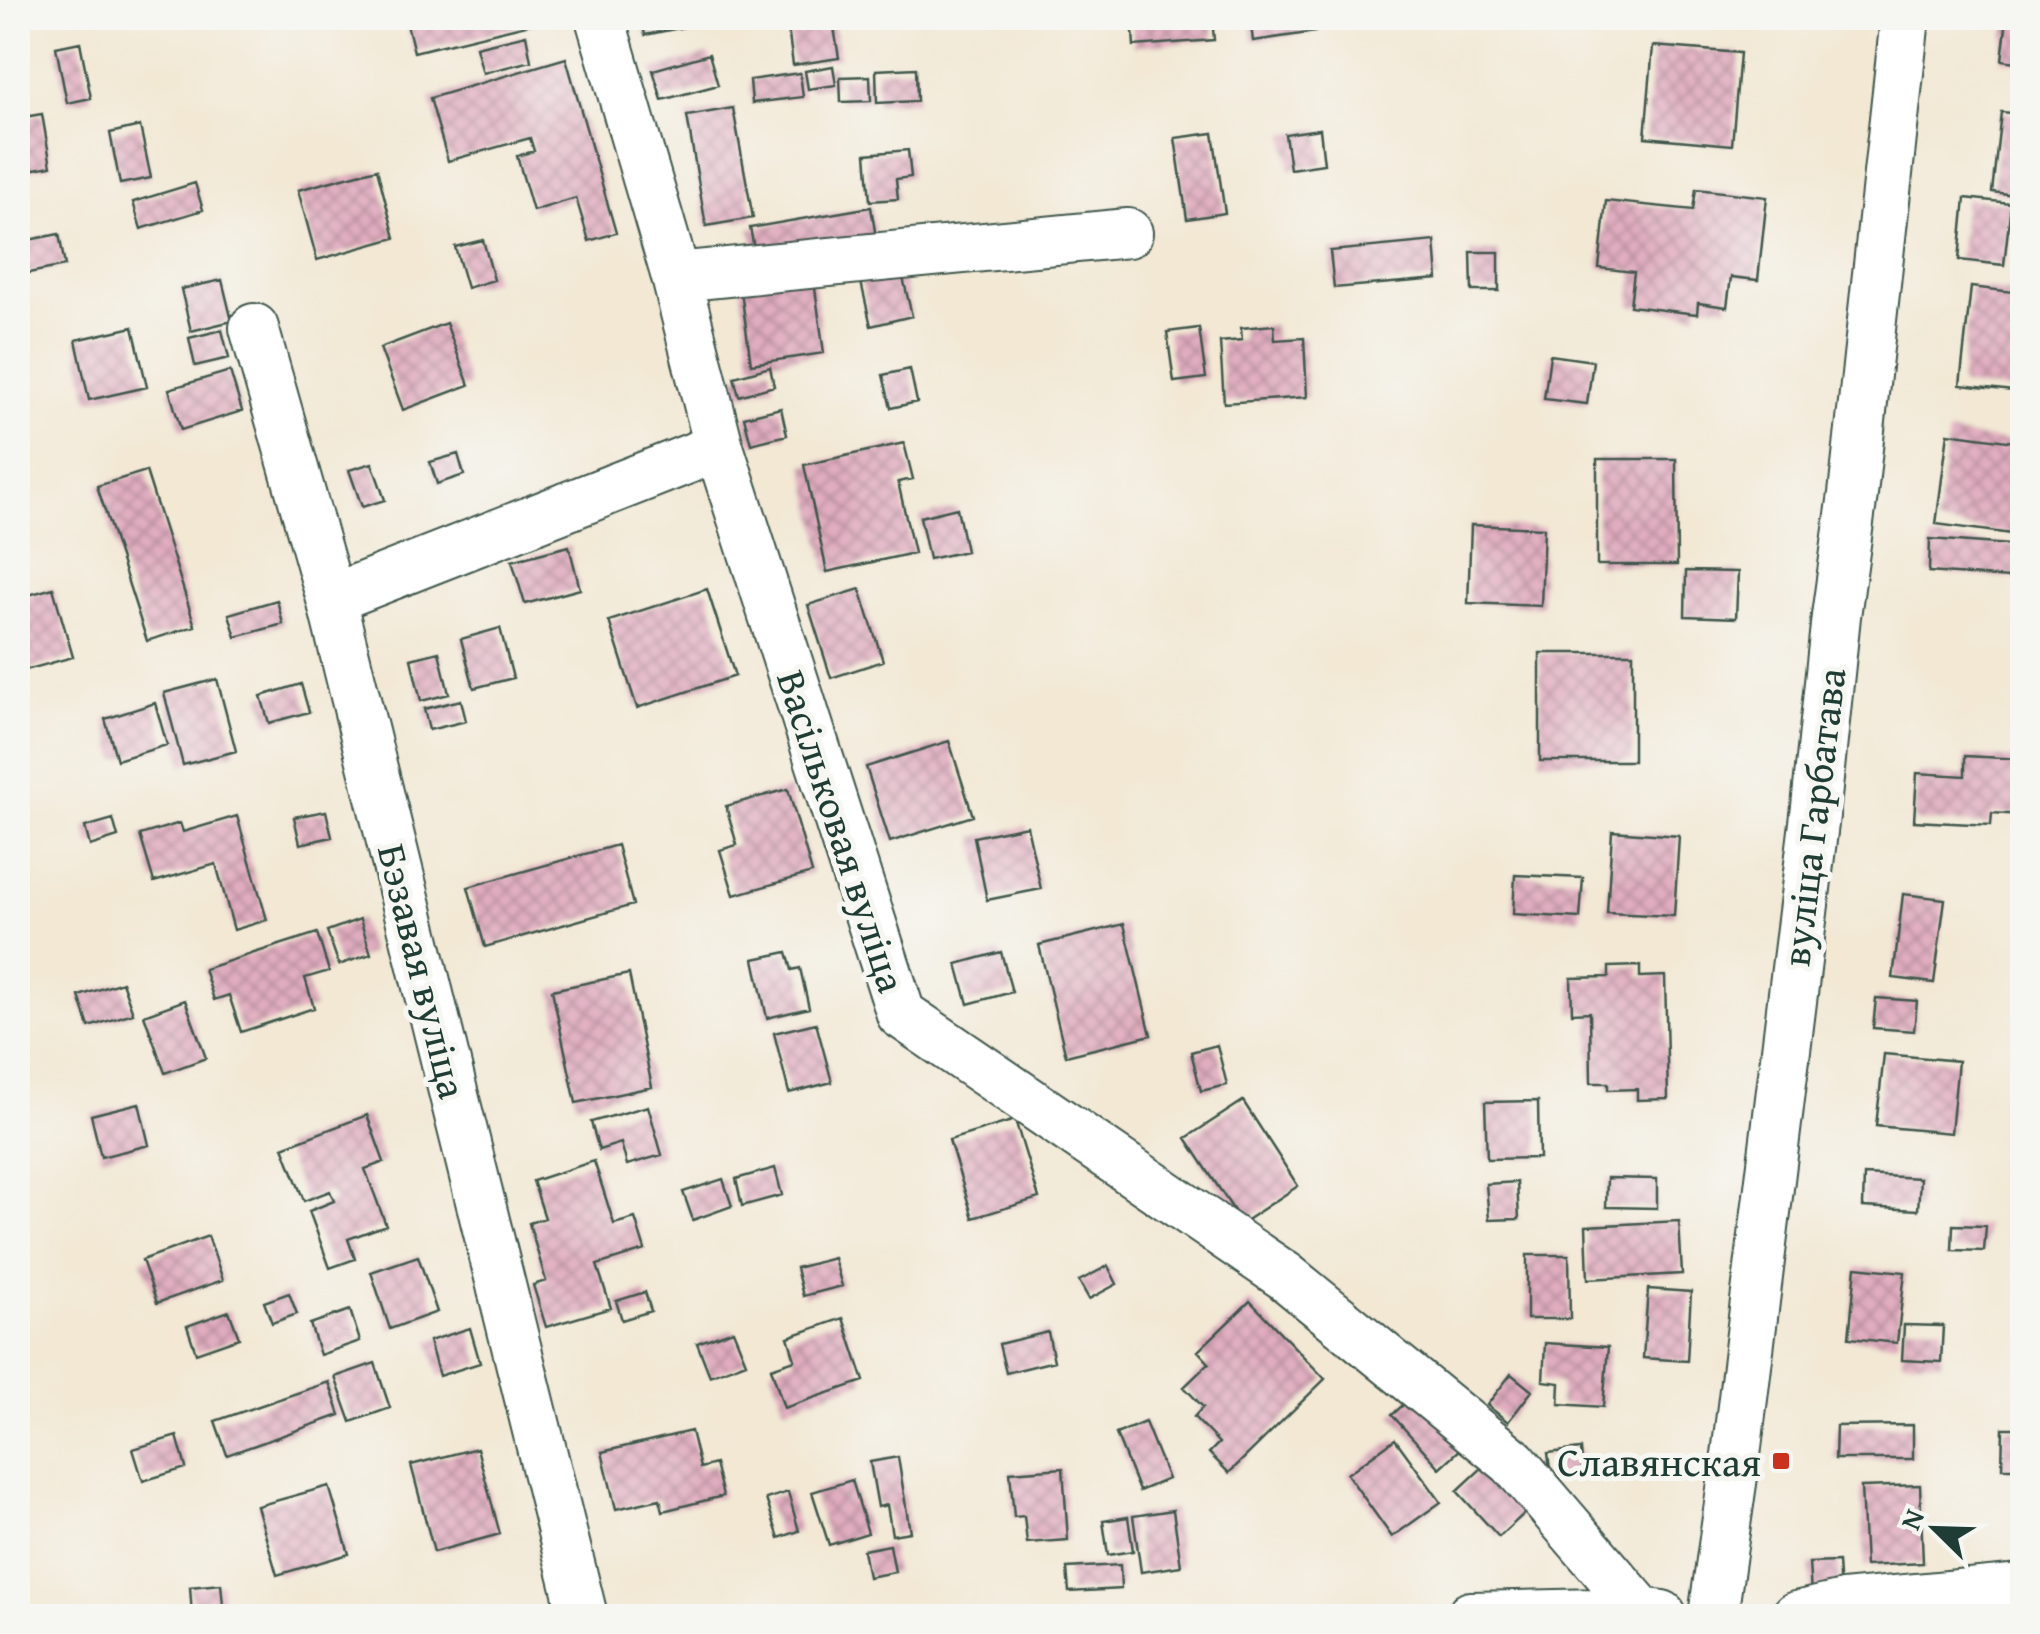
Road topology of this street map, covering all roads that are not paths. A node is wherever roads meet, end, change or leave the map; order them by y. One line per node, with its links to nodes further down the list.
1 (600, 18): 4 (street, Васільковая вуліца)
2 (1905, 18): 12 (street, вуліца Гарбатава)
3 (1128, 233): 4 (street)
4 (676, 277): 6 (street, Васільковая вуліца)
5 (254, 328): 7 (street, Бэзавая вуліца)
6 (719, 447): 7 (street); 9 (street, Васільковая вуліца)
7 (331, 599): 10 (street, Бэзавая вуліца)
8 (2022, 1588): 13 (street)
9 (1656, 1614): 11 (street)
10 (582, 1616)
11 (1471, 1616)
12 (1713, 1616)
13 (1796, 1616)

